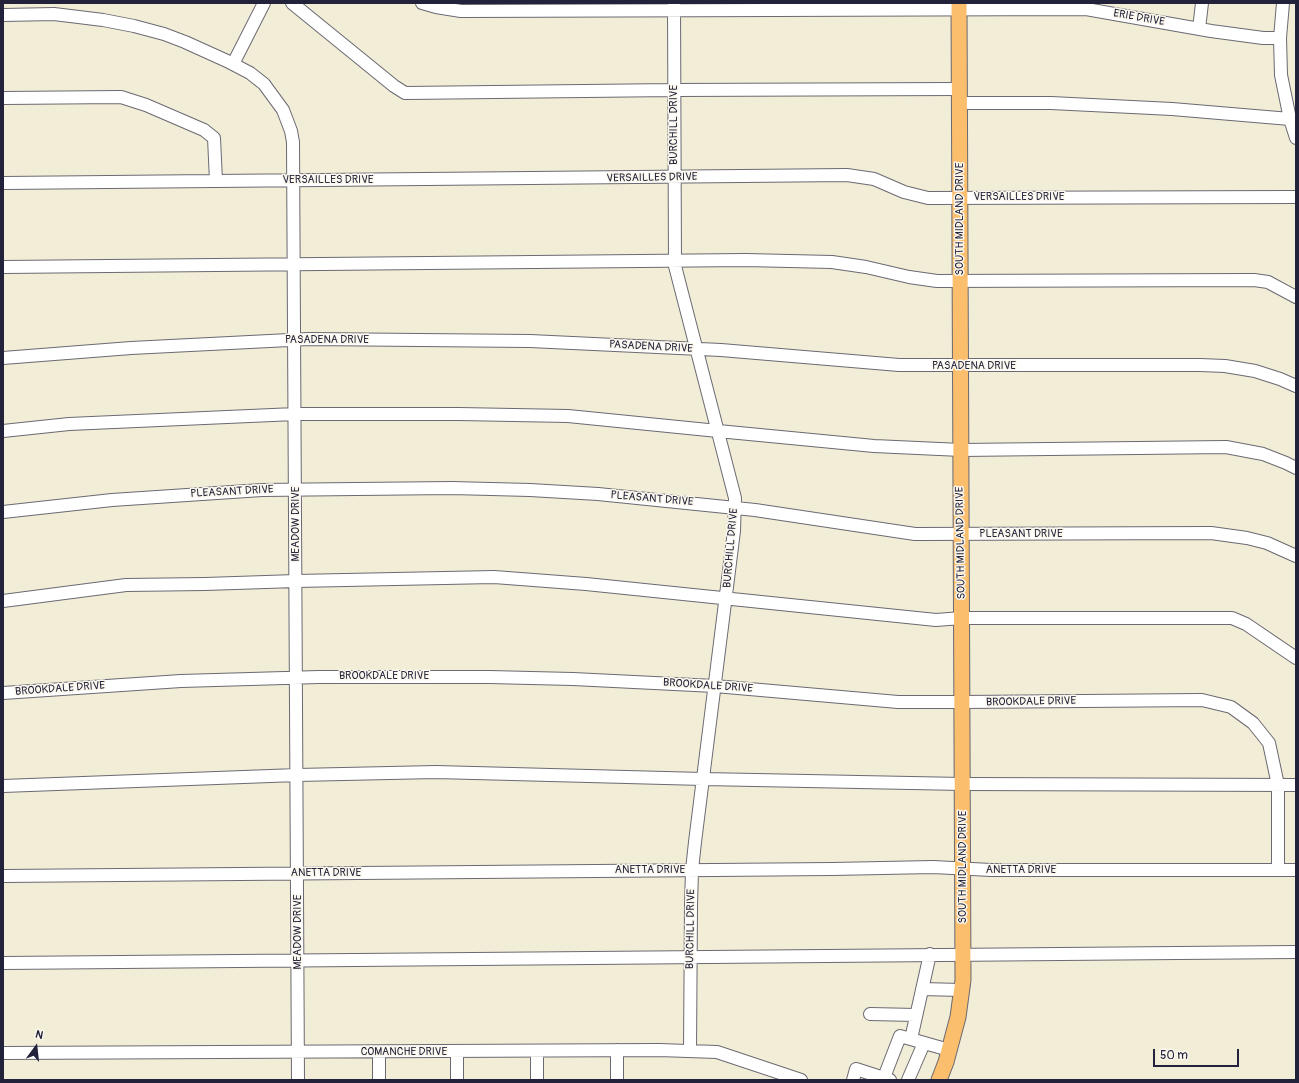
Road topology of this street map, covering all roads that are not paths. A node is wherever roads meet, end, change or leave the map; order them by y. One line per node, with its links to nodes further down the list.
1 (264, 3): 11 (street)
2 (292, 3): 12 (street)
3 (422, 3): 7 (street, ERIE DRIVE)
4 (1202, 3): 9 (street)
5 (1283, 3): 10 (street)
6 (959, 6): 7 (street, ERIE DRIVE); 9 (street, ERIE DRIVE); 13 (main road, SOUTH MIDLAND DRIVE)
7 (674, 7): 12 (street, BURCHILL DRIVE)
8 (3, 15): 11 (street, MEADOW DRIVE)
9 (1199, 29): 10 (street, ERIE DRIVE)
10 (1280, 38): 15 (street)
11 (233, 64): 18 (street, MEADOW DRIVE)
12 (674, 90): 13 (street); 17 (street, BURCHILL DRIVE)
13 (960, 96): 15 (street); 22 (main road, SOUTH MIDLAND DRIVE)
14 (3, 98): 19 (street)
15 (1290, 119): 16 (street)
16 (1296, 138)
17 (674, 177): 18 (street, VERSAILLES DRIVE); 22 (street, VERSAILLES DRIVE); 23 (street, BURCHILL DRIVE)
18 (293, 180): 19 (street, VERSAILLES DRIVE); 24 (street, MEADOW DRIVE)
19 (216, 181): 20 (street, VERSAILLES DRIVE)
20 (3, 183)
21 (1296, 196): 22 (street, VERSAILLES DRIVE)
22 (960, 197): 26 (main road, SOUTH MIDLAND DRIVE)
23 (675, 262): 24 (street); 26 (street); 29 (street, BURCHILL DRIVE)
24 (294, 264): 25 (street); 28 (street, MEADOW DRIVE)
25 (3, 267)
26 (960, 281): 27 (street); 31 (main road, SOUTH MIDLAND DRIVE)
27 (1296, 297)
28 (294, 340): 29 (street, PASADENA DRIVE); 30 (street, PASADENA DRIVE); 33 (street, MEADOW DRIVE)
29 (697, 349): 31 (street, PASADENA DRIVE); 35 (street, BURCHILL DRIVE)
30 (3, 358)
31 (960, 366): 32 (street, PASADENA DRIVE); 36 (main road, SOUTH MIDLAND DRIVE)
32 (1296, 386)
33 (295, 414): 34 (street); 35 (street); 38 (street, MEADOW DRIVE)
34 (3, 431)
35 (718, 431): 36 (street); 39 (street, BURCHILL DRIVE)
36 (961, 450): 37 (street); 41 (main road, SOUTH MIDLAND DRIVE)
37 (1296, 468)
38 (296, 489): 39 (street, PLEASANT DRIVE); 40 (street, PLEASANT DRIVE); 43 (street, MEADOW DRIVE)
39 (735, 508): 41 (street, PLEASANT DRIVE); 44 (street, BURCHILL DRIVE)
40 (3, 512)
41 (961, 534): 42 (street, PLEASANT DRIVE); 46 (main road, SOUTH MIDLAND DRIVE)
42 (1296, 556)
43 (296, 581): 44 (street); 45 (street); 48 (street, MEADOW DRIVE)
44 (726, 599): 46 (street); 49 (street, BURCHILL DRIVE)
45 (3, 601)
46 (962, 618): 47 (street); 51 (main road, SOUTH MIDLAND DRIVE)
47 (1296, 658)
48 (297, 677): 49 (street, BROOKDALE DRIVE); 50 (street, BROOKDALE DRIVE); 52 (street, MEADOW DRIVE)
49 (715, 686): 51 (street, BROOKDALE DRIVE); 53 (street, BURCHILL DRIVE)
50 (3, 693)
51 (962, 702): 54 (main road, SOUTH MIDLAND DRIVE); 55 (street, BROOKDALE DRIVE)
52 (297, 775): 53 (street); 57 (street); 62 (street, MEADOW DRIVE)
53 (703, 779): 54 (street); 59 (street, BURCHILL DRIVE)
54 (963, 784): 55 (street); 58 (main road, SOUTH MIDLAND DRIVE)
55 (1278, 785): 56 (street); 60 (street, BROOKDALE DRIVE)
56 (1296, 785)
57 (3, 786)
58 (963, 869): 59 (street, ANETTA DRIVE); 60 (street, ANETTA DRIVE); 66 (main road, SOUTH MIDLAND DRIVE)
59 (692, 870): 62 (street, ANETTA DRIVE); 67 (street, BURCHILL DRIVE)
60 (1278, 870): 61 (street, ANETTA DRIVE)
61 (1296, 870)
62 (297, 873): 63 (street, ANETTA DRIVE); 68 (street, MEADOW DRIVE)
63 (3, 876)
64 (1296, 952): 66 (street)
65 (930, 954): 66 (street); 67 (street); 70 (street)
66 (963, 954): 71 (main road, SOUTH MIDLAND DRIVE)
67 (690, 958): 68 (street); 80 (street, BURCHILL DRIVE)
68 (298, 960): 69 (street); 81 (street, MEADOW DRIVE)
69 (3, 963)
70 (922, 989): 71 (street); 73 (street)
71 (961, 990): 77 (main road, SOUTH MIDLAND DRIVE)
72 (870, 1014): 73 (street)
73 (916, 1015): 74 (street)
74 (911, 1039): 75 (street); 84 (street)
75 (924, 1043): 77 (street); 92 (street)
76 (617, 1050): 79 (street, COMANCHE DRIVE); 80 (street, COMANCHE DRIVE); 89 (street)
77 (949, 1050): 93 (main road, SOUTH MIDLAND DRIVE)
78 (457, 1051): 79 (street, COMANCHE DRIVE); 82 (street, COMANCHE DRIVE); 87 (street)
79 (537, 1051): 88 (street)
80 (690, 1051): 90 (street, COMANCHE DRIVE)
81 (298, 1052): 82 (street, COMANCHE DRIVE); 83 (street, COMANCHE DRIVE); 85 (street, MEADOW DRIVE)
82 (379, 1052): 86 (street)
83 (3, 1053)
84 (885, 1079): 91 (street)
85 (298, 1080)
86 (380, 1080)
87 (457, 1080)
88 (537, 1080)
89 (617, 1080)
90 (801, 1080)
91 (853, 1080)
92 (908, 1080)
93 (939, 1080)

